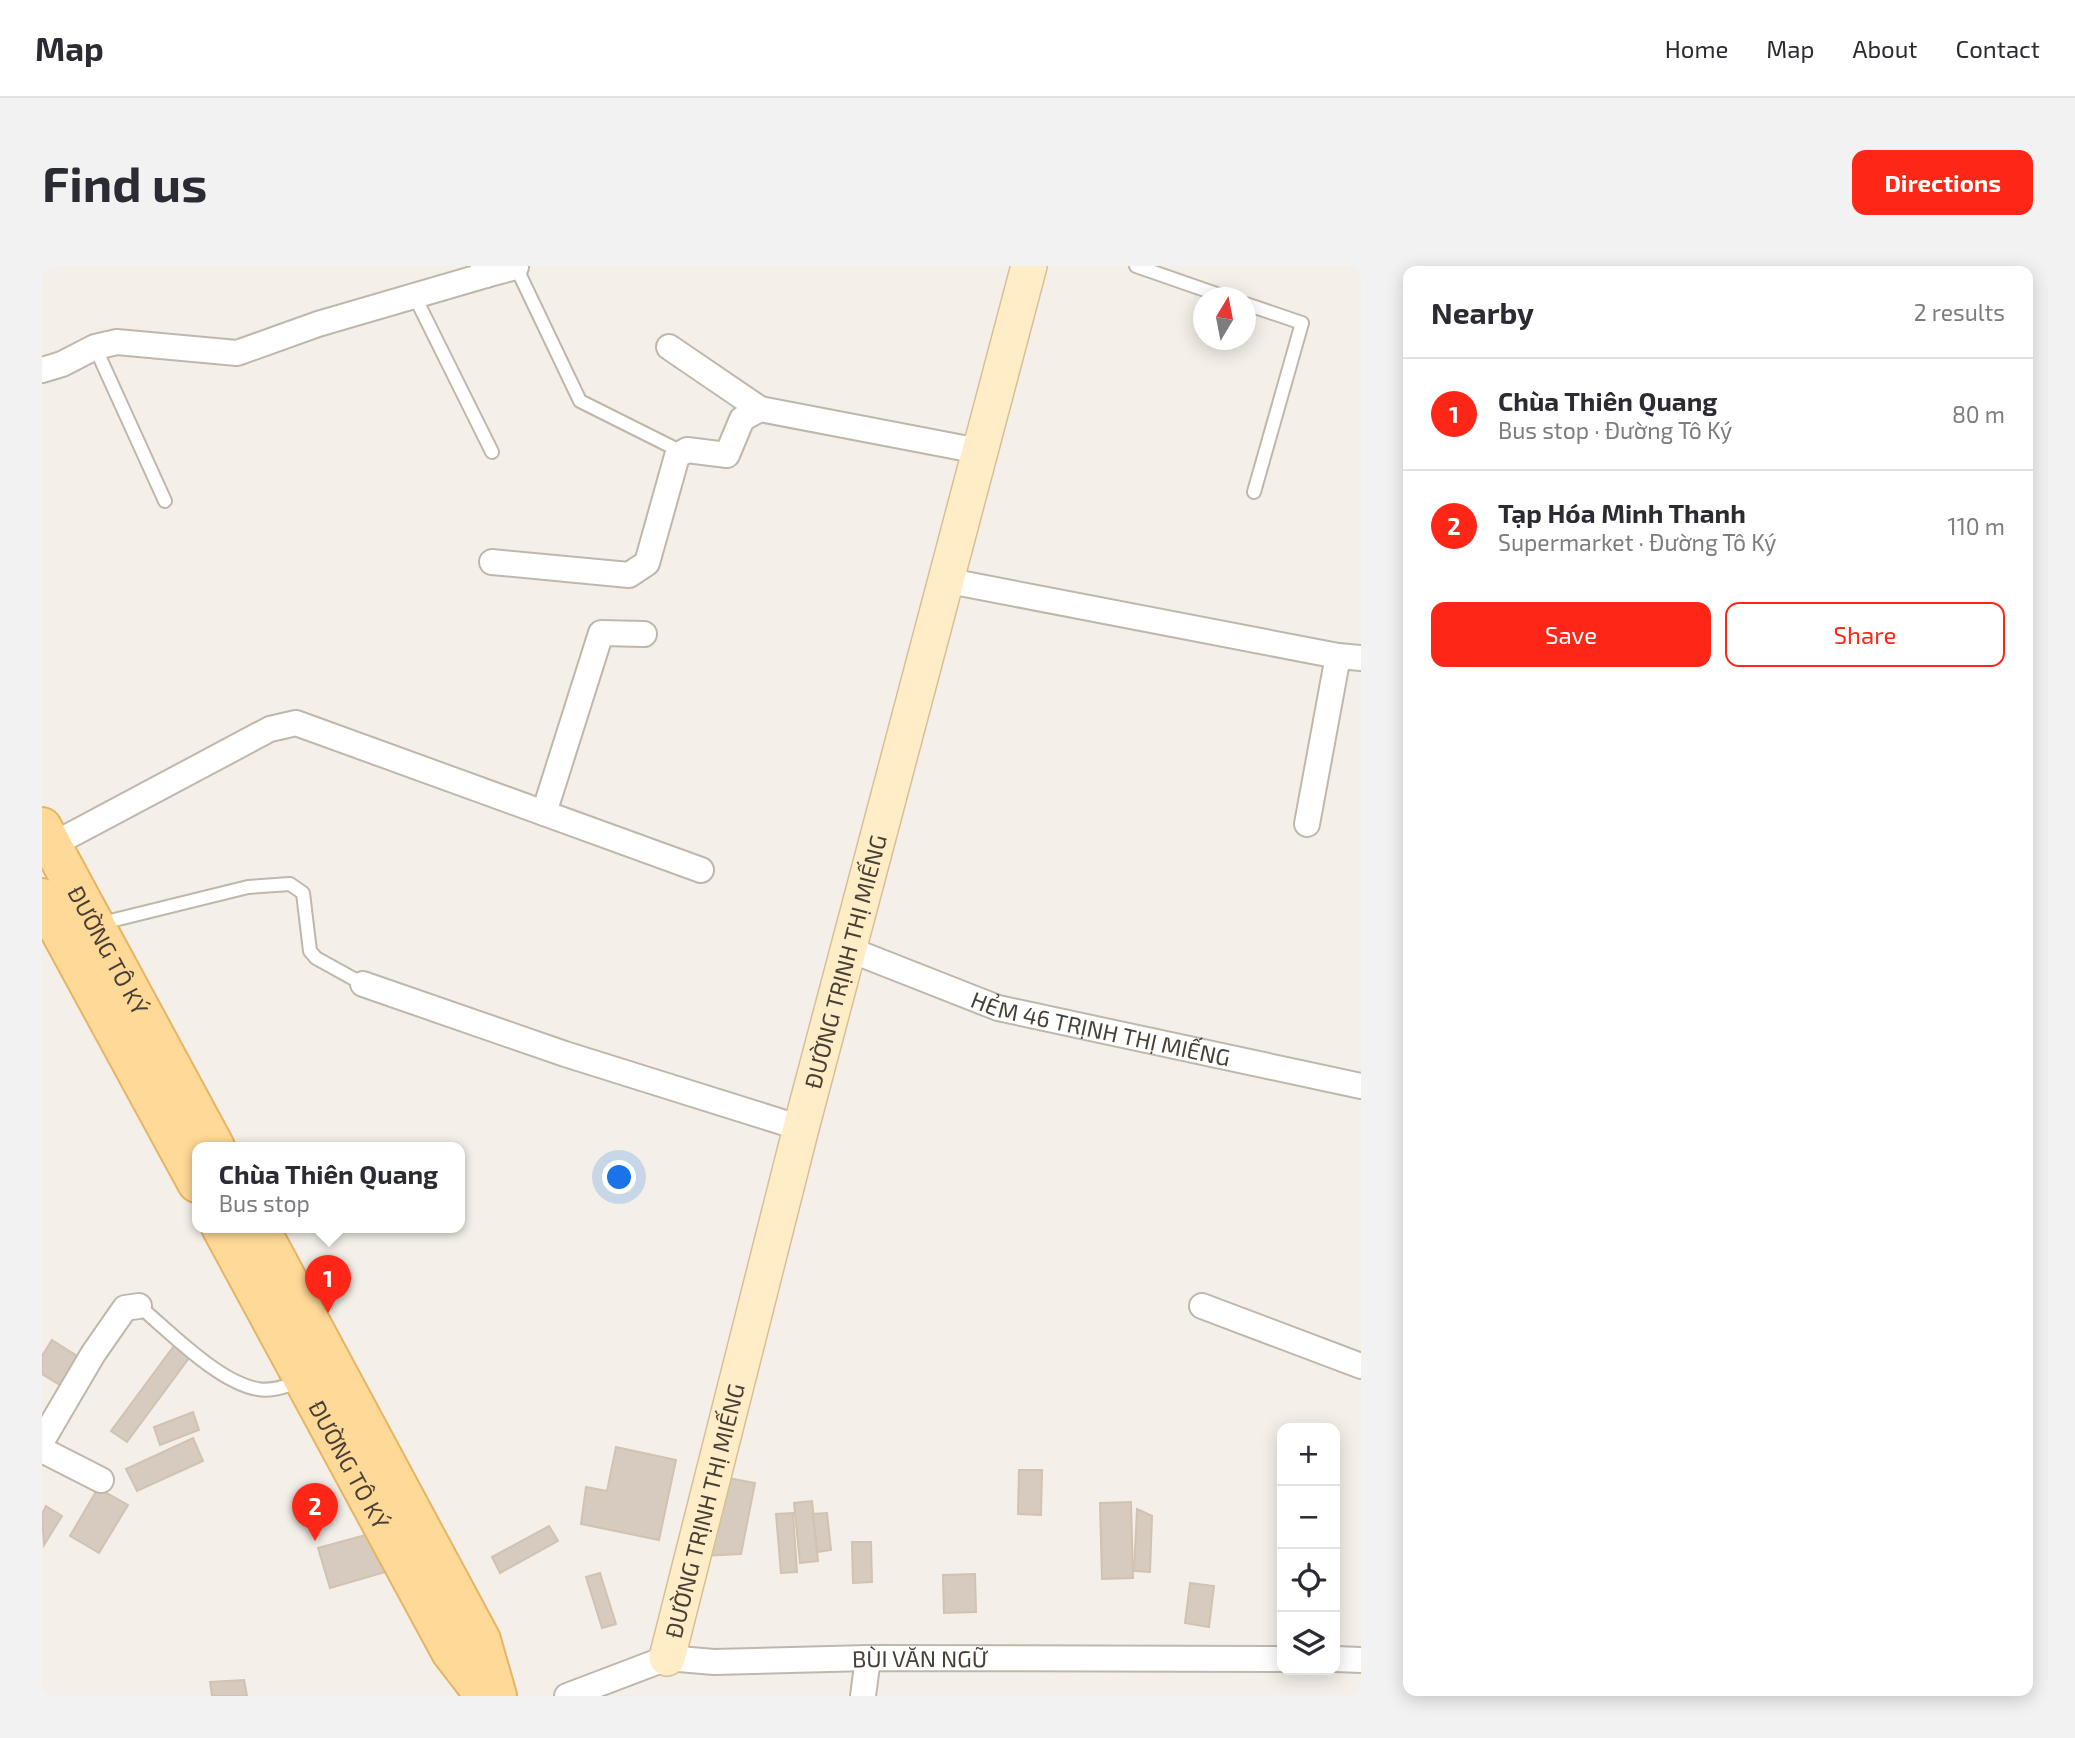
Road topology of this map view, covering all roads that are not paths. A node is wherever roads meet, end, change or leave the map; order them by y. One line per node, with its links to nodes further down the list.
1 (1029, 266): 12 (main road, ĐƯỜNG TRỊNH THỊ MIẾNG)
2 (1136, 266): 5 (lane)
3 (516, 267): 4 (street); 14 (lane)
4 (485, 271): 6 (street)
5 (1196, 287)
6 (414, 295): 8 (street); 13 (lane)
7 (1256, 308): 15 (lane)
8 (95, 347): 10 (street); 16 (lane)
9 (669, 347): 11 (street)
10 (42, 370)
11 (760, 409): 12 (street); 14 (street)
12 (979, 451): 18 (main road, ĐƯỜNG TRỊNH THỊ MIẾNG)
13 (492, 452)
14 (682, 452): 17 (street)
15 (1254, 492)
16 (165, 501)
17 (492, 562)
18 (944, 580): 20 (street); 27 (main road, ĐƯỜNG TRỊNH THỊ MIẾNG)
19 (644, 634): 21 (street)
20 (1350, 657): 22 (street)
21 (544, 813): 23 (street); 24 (street)
22 (1307, 824)
23 (47, 836): 26 (main road, ĐƯỜNG TÔ KÝ)
24 (701, 870)
25 (42, 898): 32 (main road, ĐƯỜNG TÔ KÝ)
26 (94, 925): 28 (lane); 31 (main road, ĐƯỜNG TÔ KÝ)
27 (848, 949): 29 (street, HẺM 46 TRỊNH THỊ MIẾNG); 30 (main road, ĐƯỜNG TRỊNH THỊ MIẾNG)
28 (363, 984): 30 (street)
29 (1361, 1086)
30 (801, 1128): 42 (main road, ĐƯỜNG TRỊNH THỊ MIẾNG)
31 (212, 1142)
32 (192, 1173)
33 (224, 1233): 38 (main road, ĐƯỜNG TÔ KÝ)
34 (262, 1233): 48 (main road, ĐƯỜNG TÔ KÝ)
35 (139, 1306): 38 (lane); 39 (street)
36 (1202, 1307): 37 (street)
37 (1361, 1366)
38 (304, 1380): 47 (main road, ĐƯỜNG TÔ KÝ)
39 (42, 1441)
40 (42, 1450): 41 (street)
41 (101, 1480)
42 (667, 1658): 43 (street, BÙI VĂN NGỮ); 49 (street, BÙI VĂN NGỮ)
43 (869, 1658): 44 (street, BÙI VĂN NGỮ); 50 (street)
44 (1277, 1659)
45 (1340, 1659): 46 (street)
46 (1361, 1660)
47 (485, 1696)
48 (497, 1696)
49 (567, 1696)
50 (863, 1696)

